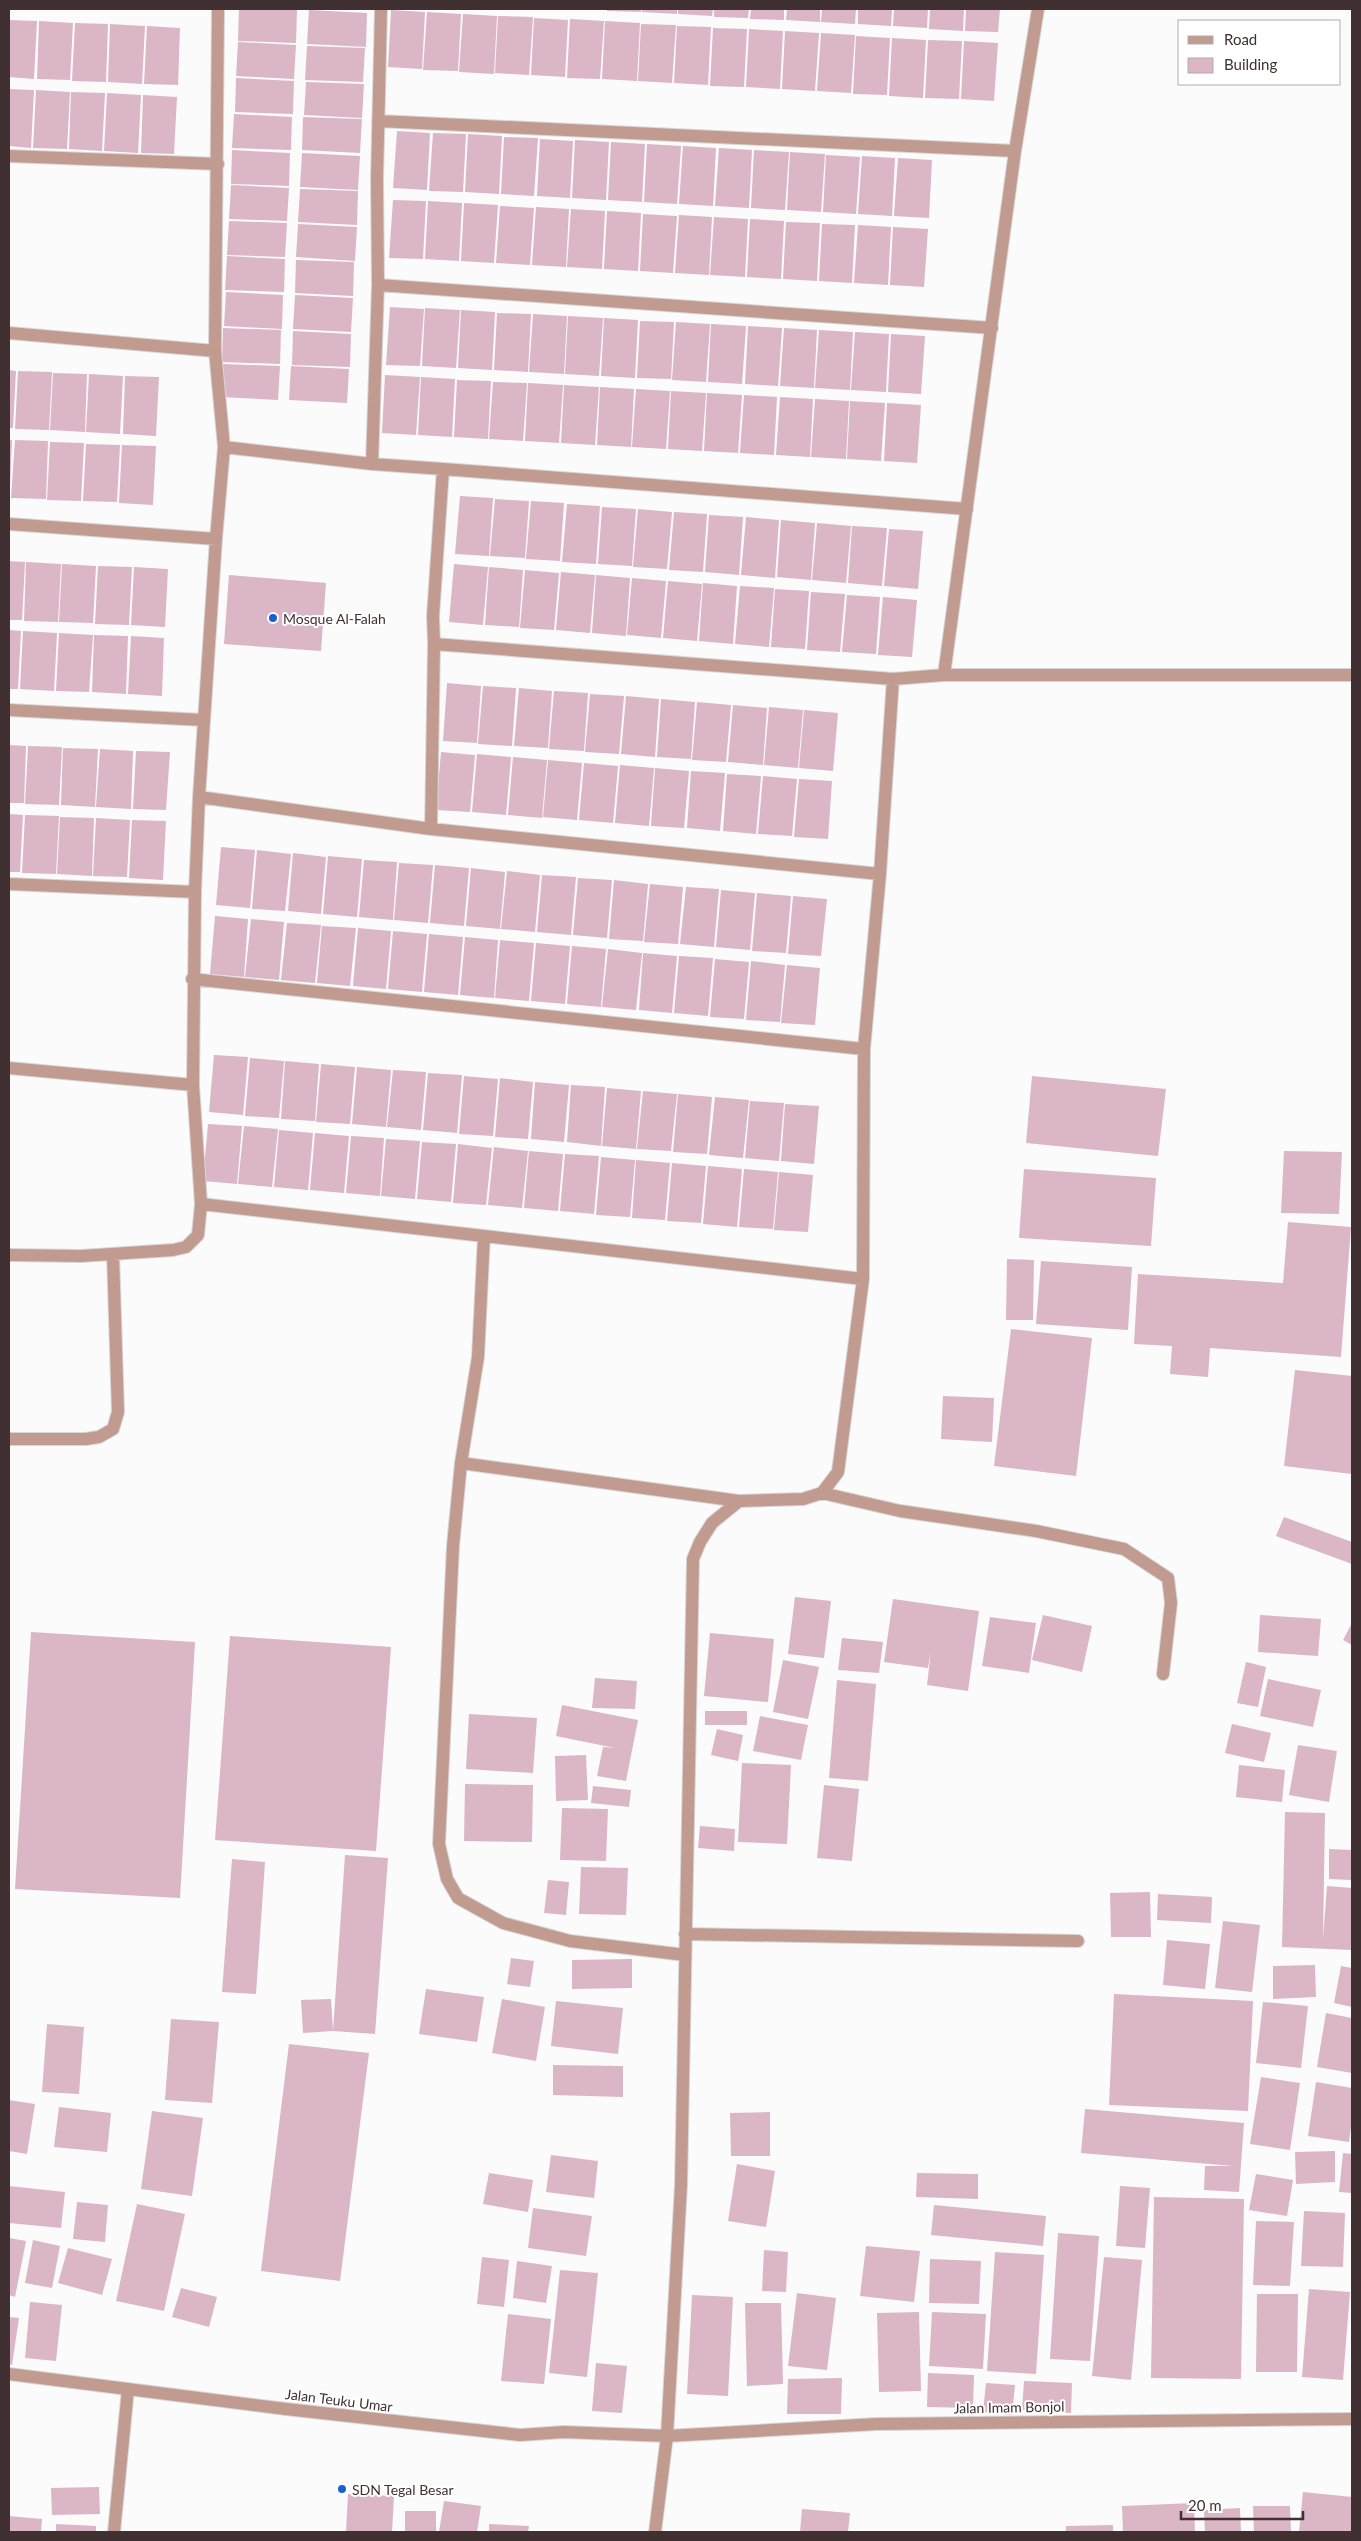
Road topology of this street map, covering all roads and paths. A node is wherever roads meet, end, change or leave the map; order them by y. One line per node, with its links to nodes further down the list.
1 (218, 9): 7 (street)
2 (381, 9): 4 (street)
3 (1038, 9): 5 (street)
4 (378, 120): 5 (street); 8 (street)
5 (1015, 151): 9 (street)
6 (9, 156): 7 (street)
7 (218, 164): 11 (street)
8 (378, 285): 9 (street); 13 (street)
9 (992, 328): 15 (street)
10 (9, 333): 11 (street)
11 (215, 351): 12 (street)
12 (224, 446): 13 (street); 17 (street)
13 (372, 464): 14 (street)
14 (443, 469): 15 (street); 18 (street)
15 (967, 509): 19 (street)
16 (9, 524): 17 (street)
17 (216, 540): 23 (street)
18 (434, 644): 21 (street); 25 (street)
19 (944, 675): 20 (street); 21 (street)
20 (1352, 675)
21 (893, 679): 26 (street)
22 (9, 710): 23 (street)
23 (203, 720): 24 (street)
24 (200, 797): 25 (street); 28 (street)
25 (430, 829): 26 (street)
26 (880, 874): 30 (street)
27 (9, 884): 28 (street)
28 (194, 892): 29 (street)
29 (192, 979): 30 (street); 32 (street)
30 (864, 1048): 37 (street)
31 (9, 1068): 32 (street)
32 (193, 1085): 33 (street)
33 (201, 1204): 34 (street); 36 (street)
34 (484, 1236): 37 (street); 39 (street)
35 (9, 1255): 36 (street)
36 (113, 1255): 38 (street)
37 (863, 1279): 40 (street)
38 (9, 1439)
39 (460, 1463): 41 (street); 45 (street)
40 (822, 1493): 41 (street); 42 (street)
41 (739, 1501): 43 (street)
42 (1163, 1674)
43 (685, 1934): 44 (street); 45 (street)
44 (1078, 1941)
45 (685, 1955): 49 (street)
46 (9, 2374): 47 (street, Jalan Teuku Umar)
47 (128, 2389): 49 (street, Jalan Teuku Umar); 50 (street)
48 (1352, 2419): 49 (street, Jalan Imam Bonjol)
49 (666, 2436): 51 (street)
50 (114, 2532)
51 (655, 2532)

